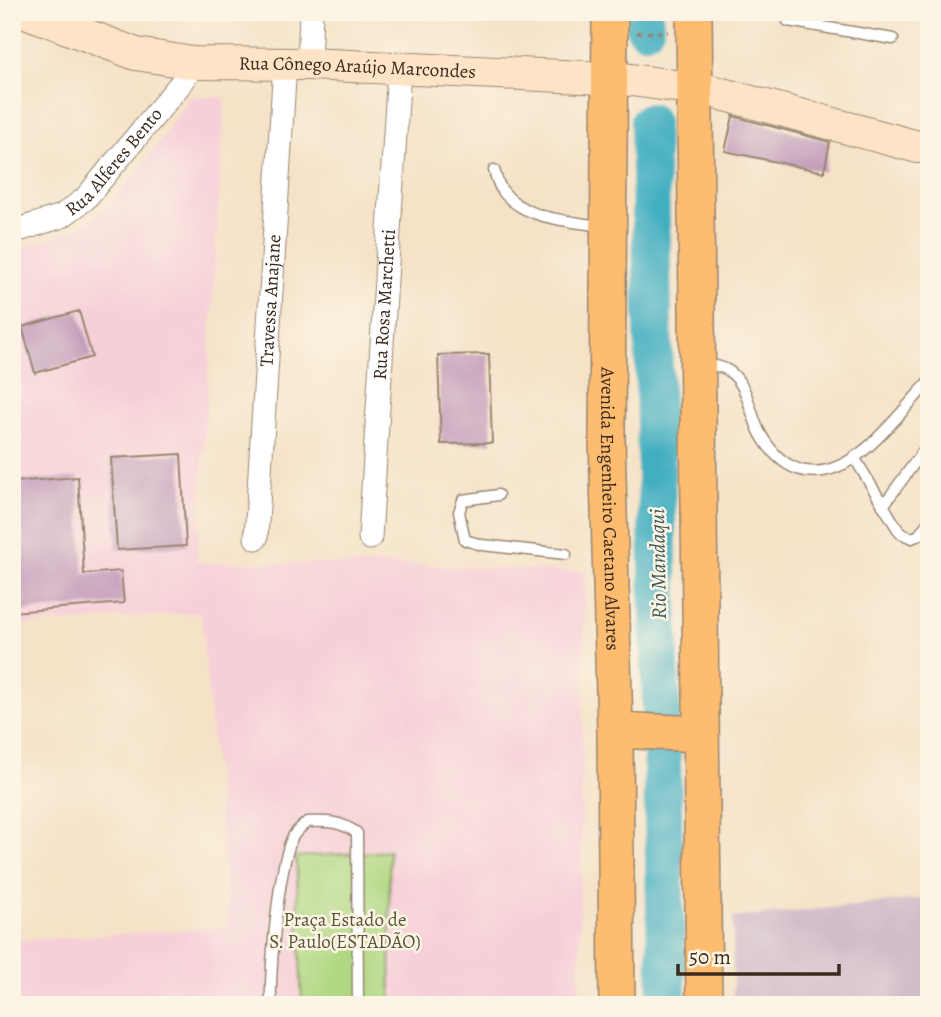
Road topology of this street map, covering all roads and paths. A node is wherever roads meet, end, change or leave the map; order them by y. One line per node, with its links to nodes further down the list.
1 (26, 12): 8 (street, Rua Cônego Araújo Marcondes)
2 (311, 12): 9 (street, Travessa Anajane)
3 (694, 12): 7 (main road)
4 (788, 22): 6 (lane)
5 (610, 23): 7 (path); 11 (main road, Avenida Engenheiro Caetano Alvares)
6 (893, 39)
7 (694, 50): 12 (main road)
8 (193, 63): 9 (street, Rua Cônego Araújo Marcondes); 16 (street, Rua Alferes Bento)
9 (297, 64): 10 (street, Rua Cônego Araújo Marcondes); 24 (street, Travessa Anajane)
10 (398, 69): 11 (street, Rua Cônego Araújo Marcondes); 25 (street, Rua Rosa Marchetti)
11 (610, 78): 12 (street, Rua Cônego Araújo Marcondes); 15 (main road, Avenida Engenheiro Caetano Alvares)
12 (695, 88): 13 (street, Rua Cônego Araújo Marcondes); 17 (main road)
13 (925, 150)
14 (494, 170): 15 (lane)
15 (609, 228): 27 (main road, Avenida Engenheiro Caetano Alvares)
16 (12, 232)
17 (698, 363): 20 (lane); 28 (main road)
18 (928, 384): 20 (lane)
19 (929, 443): 22 (lane)
20 (854, 457): 22 (lane)
21 (499, 495): 26 (lane)
22 (883, 506): 23 (lane)
23 (929, 521)
24 (256, 538)
25 (370, 538)
26 (566, 554)
27 (615, 730): 28 (main road); 31 (main road, Avenida Engenheiro Caetano Alvares)
28 (701, 734): 32 (main road)
29 (271, 1005): 30 (lane)
30 (358, 1005)
31 (617, 1005)
32 (704, 1005)

